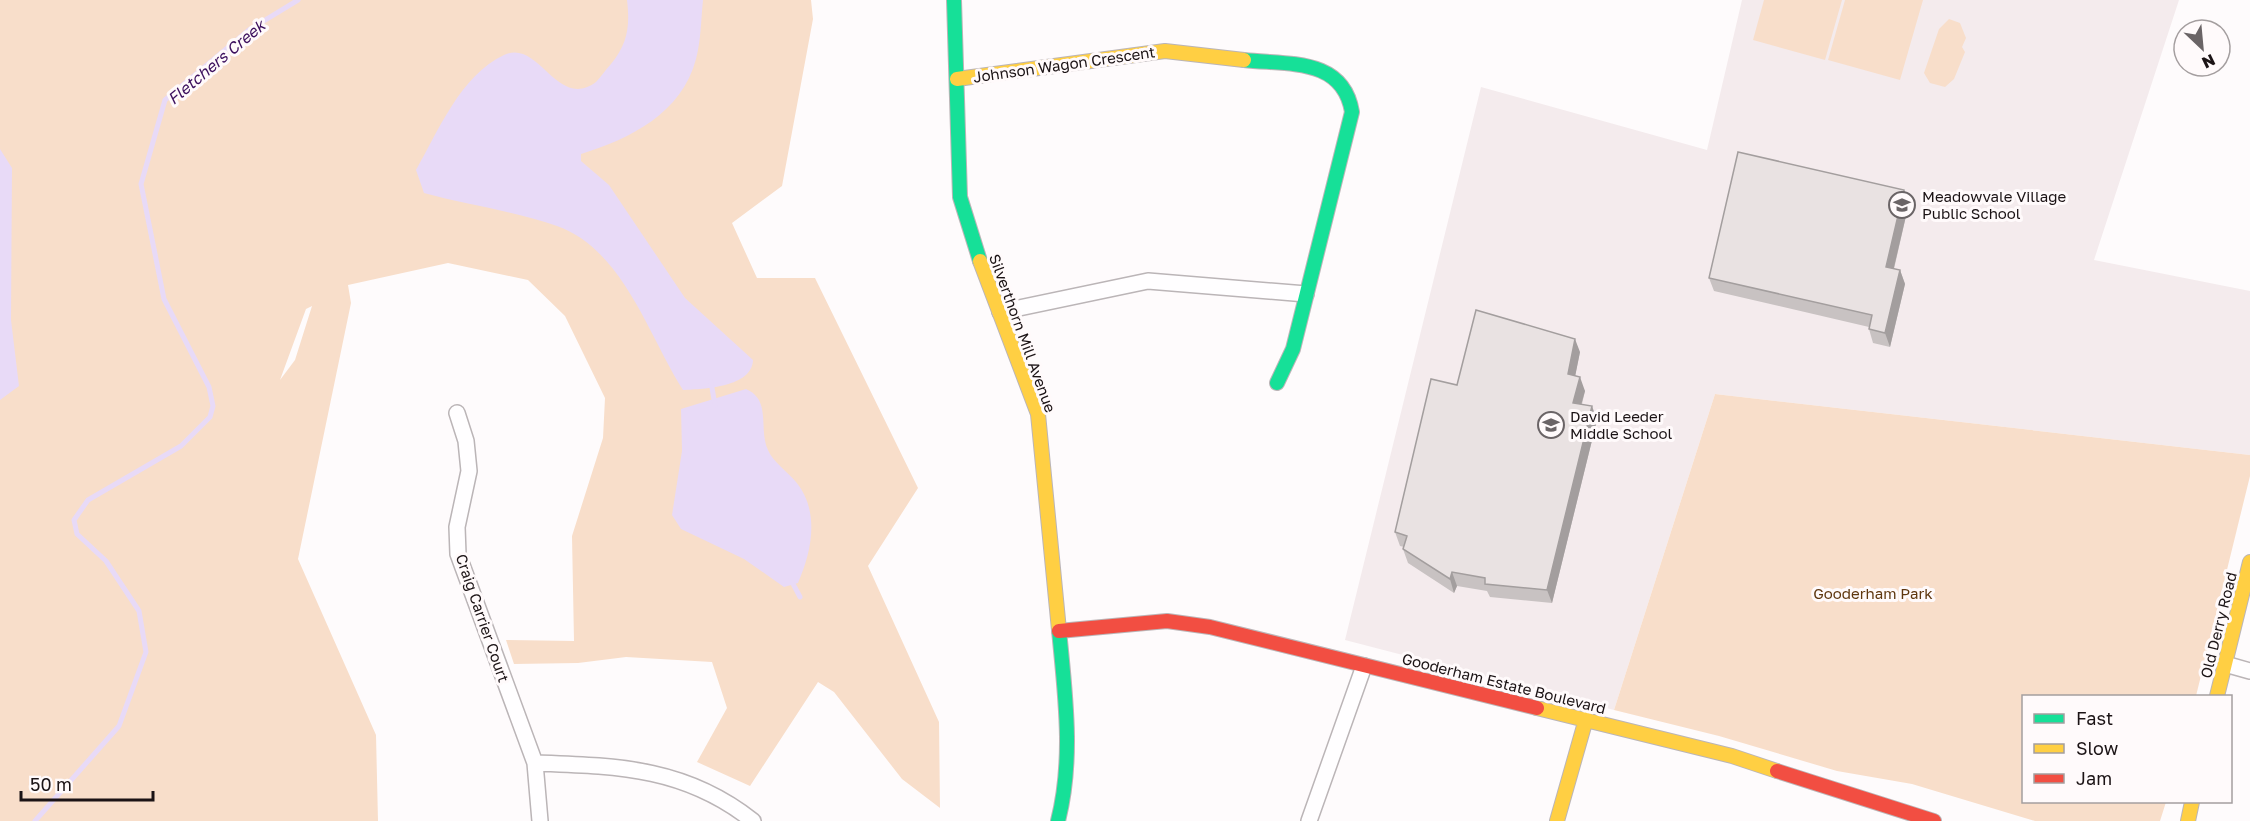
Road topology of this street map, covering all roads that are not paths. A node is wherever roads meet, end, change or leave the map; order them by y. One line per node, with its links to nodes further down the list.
1 (954, 0): 2 (street, Silverthorn Mill Avenue)
2 (957, 79): 3 (street, Johnson Wagon Crescent); 4 (street, Silverthorn Mill Avenue)
3 (1306, 294): 4 (street); 5 (street, Johnson Wagon Crescent)
4 (999, 312): 8 (street, Silverthorn Mill Avenue)
5 (1277, 383)
6 (457, 413): 14 (street, Craig Carrier Court)
7 (2250, 562): 9 (street, Old Derry Road)
8 (1059, 631): 10 (street, Gooderham Estate Boulevard); 18 (street, Silverthorn Mill Avenue)
9 (2225, 664): 11 (street); 12 (street, Old Derry Road)
10 (1364, 666): 13 (street, Gooderham Estate Boulevard); 19 (street)
11 (2250, 670)
12 (2217, 695)
13 (1586, 719): 20 (street); 21 (street, Gooderham Estate Boulevard)
14 (535, 763): 16 (street, Craig Carrier Court); 17 (street)
15 (2192, 803): 22 (street)
16 (540, 821)
17 (753, 821)
18 (1058, 821)
19 (1309, 821)
20 (1557, 821)
21 (1934, 821)
22 (2188, 821)

